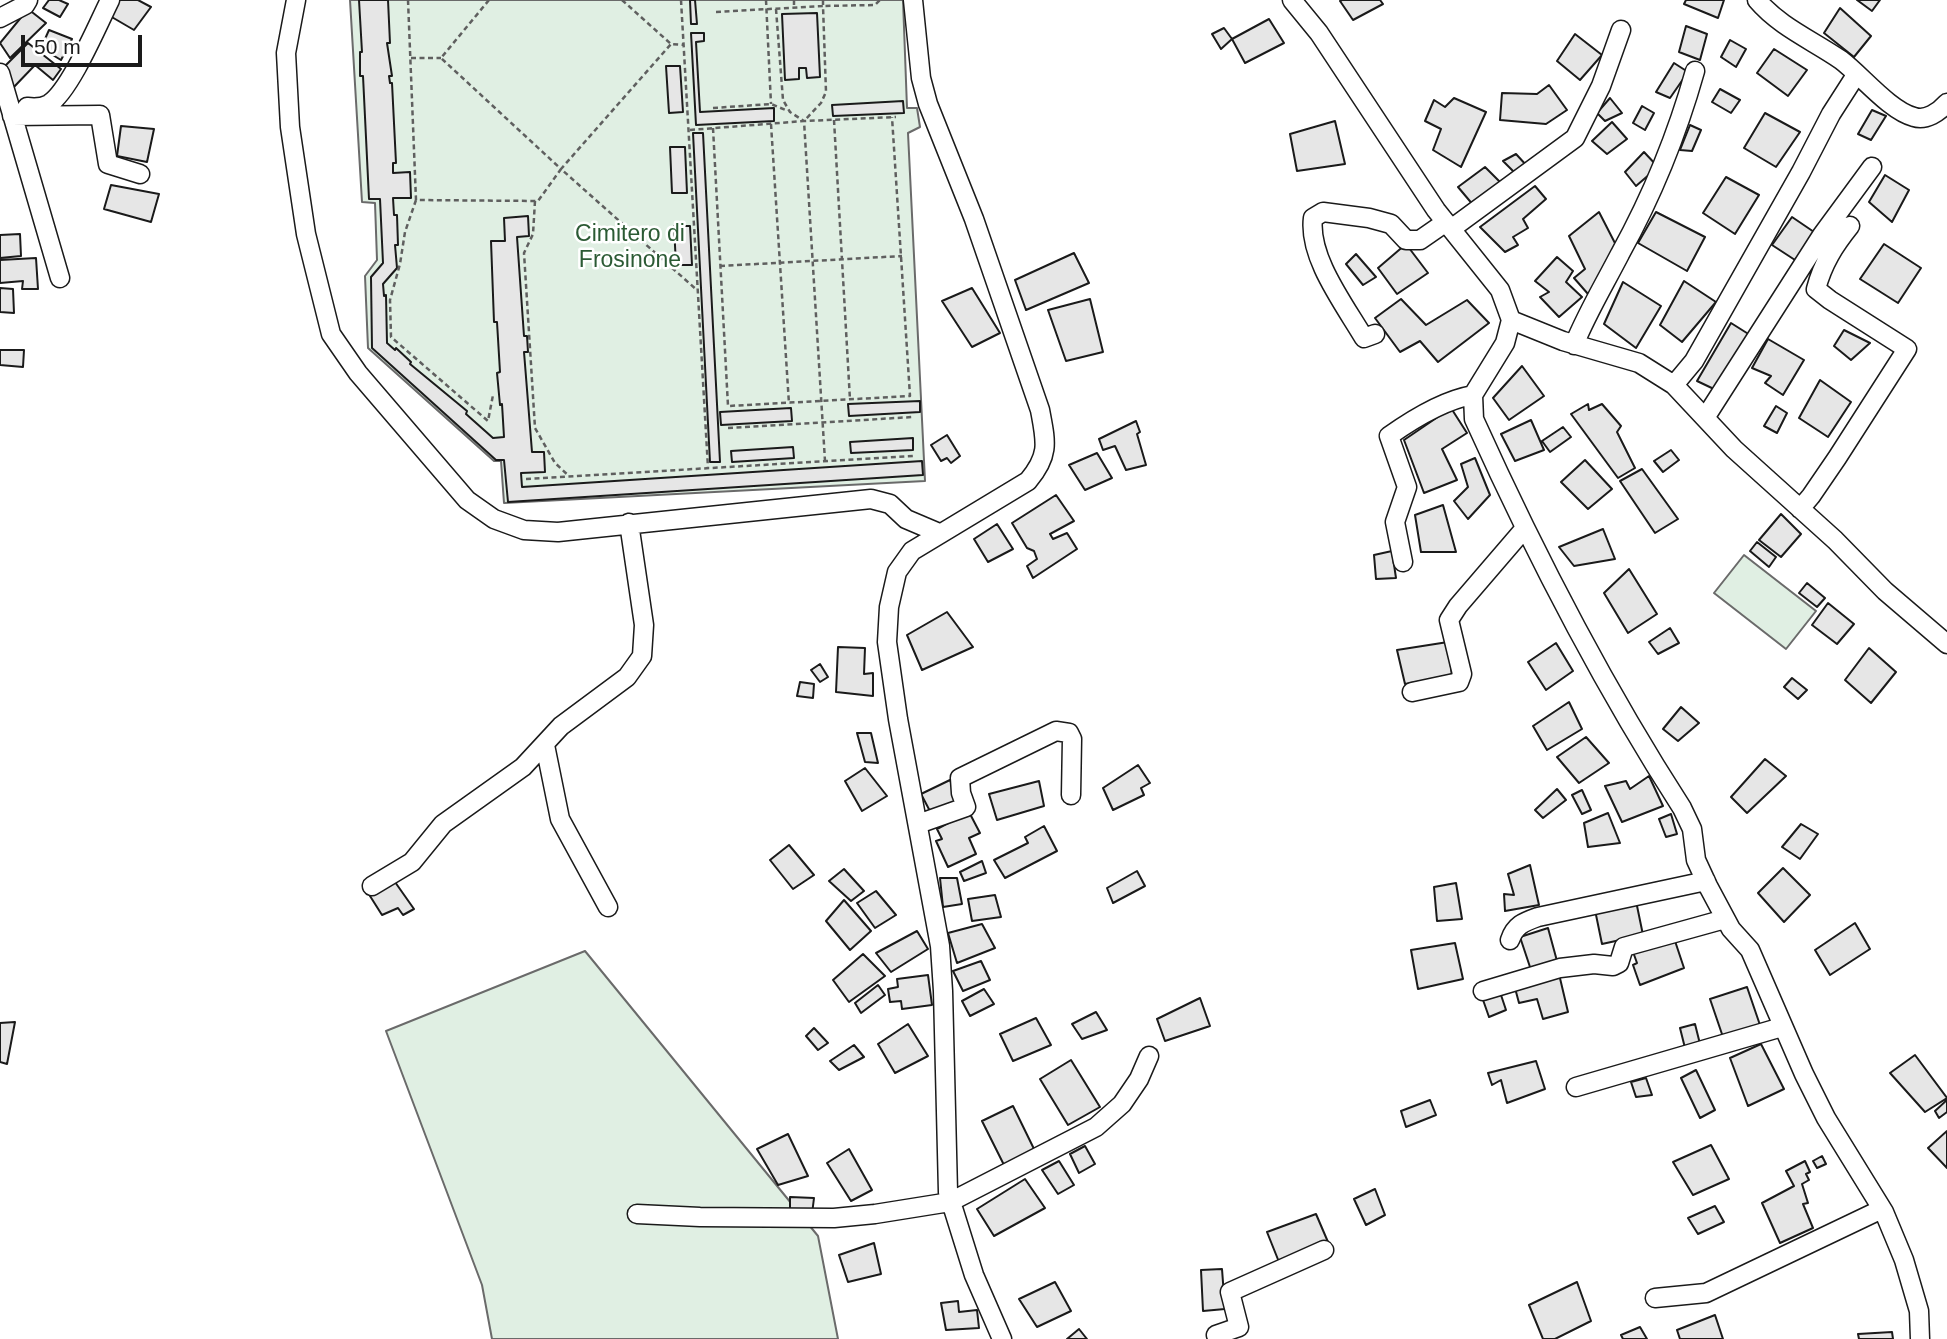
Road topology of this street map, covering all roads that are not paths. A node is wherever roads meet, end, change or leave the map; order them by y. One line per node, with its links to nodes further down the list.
1 (28, 0): 7 (street)
2 (110, 0): 13 (street)
3 (296, 0): 27 (street)
4 (914, 0): 29 (street)
5 (1292, 0): 16 (street)
6 (1757, 0): 11 (street)
7 (0, 18)
8 (1621, 30): 16 (street)
9 (1695, 71): 21 (street)
10 (0, 73): 13 (street)
11 (1856, 75): 12 (street); 22 (street)
12 (1947, 103)
13 (10, 108): 15 (street); 18 (street)
14 (1872, 167): 24 (street)
15 (139, 174)
16 (1448, 225): 19 (street); 20 (street)
17 (1850, 226): 25 (street)
18 (60, 278)
19 (1511, 320): 21 (street); 23 (street)
20 (1375, 334)
21 (1574, 345): 22 (street)
22 (1674, 385): 24 (street)
23 (1472, 396): 28 (street); 30 (street)
24 (1705, 418): 25 (street)
25 (1800, 509): 32 (street)
26 (906, 519): 27 (street); 29 (street); 31 (street)
27 (629, 523): 34 (street)
28 (1525, 528): 33 (street); 37 (street)
29 (939, 533): 31 (street)
30 (1403, 562)
31 (903, 563): 36 (street)
32 (1947, 644)
33 (1412, 692)
34 (545, 745): 38 (street); 39 (street)
35 (1071, 795): 36 (street)
36 (918, 824): 46 (street)
37 (1706, 881): 40 (street); 41 (street)
38 (372, 886)
39 (608, 907)
40 (1726, 919): 42 (street); 43 (street)
41 (1510, 940)
42 (1483, 991)
43 (1782, 1027): 45 (street); 47 (street)
44 (1149, 1056): 46 (street)
45 (1577, 1087)
46 (950, 1202): 48 (street); 51 (street)
47 (1882, 1209): 50 (street); 53 (street)
48 (637, 1214)
49 (1324, 1250): 52 (street)
50 (1655, 1298)
51 (1002, 1339)
52 (1218, 1339)
53 (1920, 1339)

